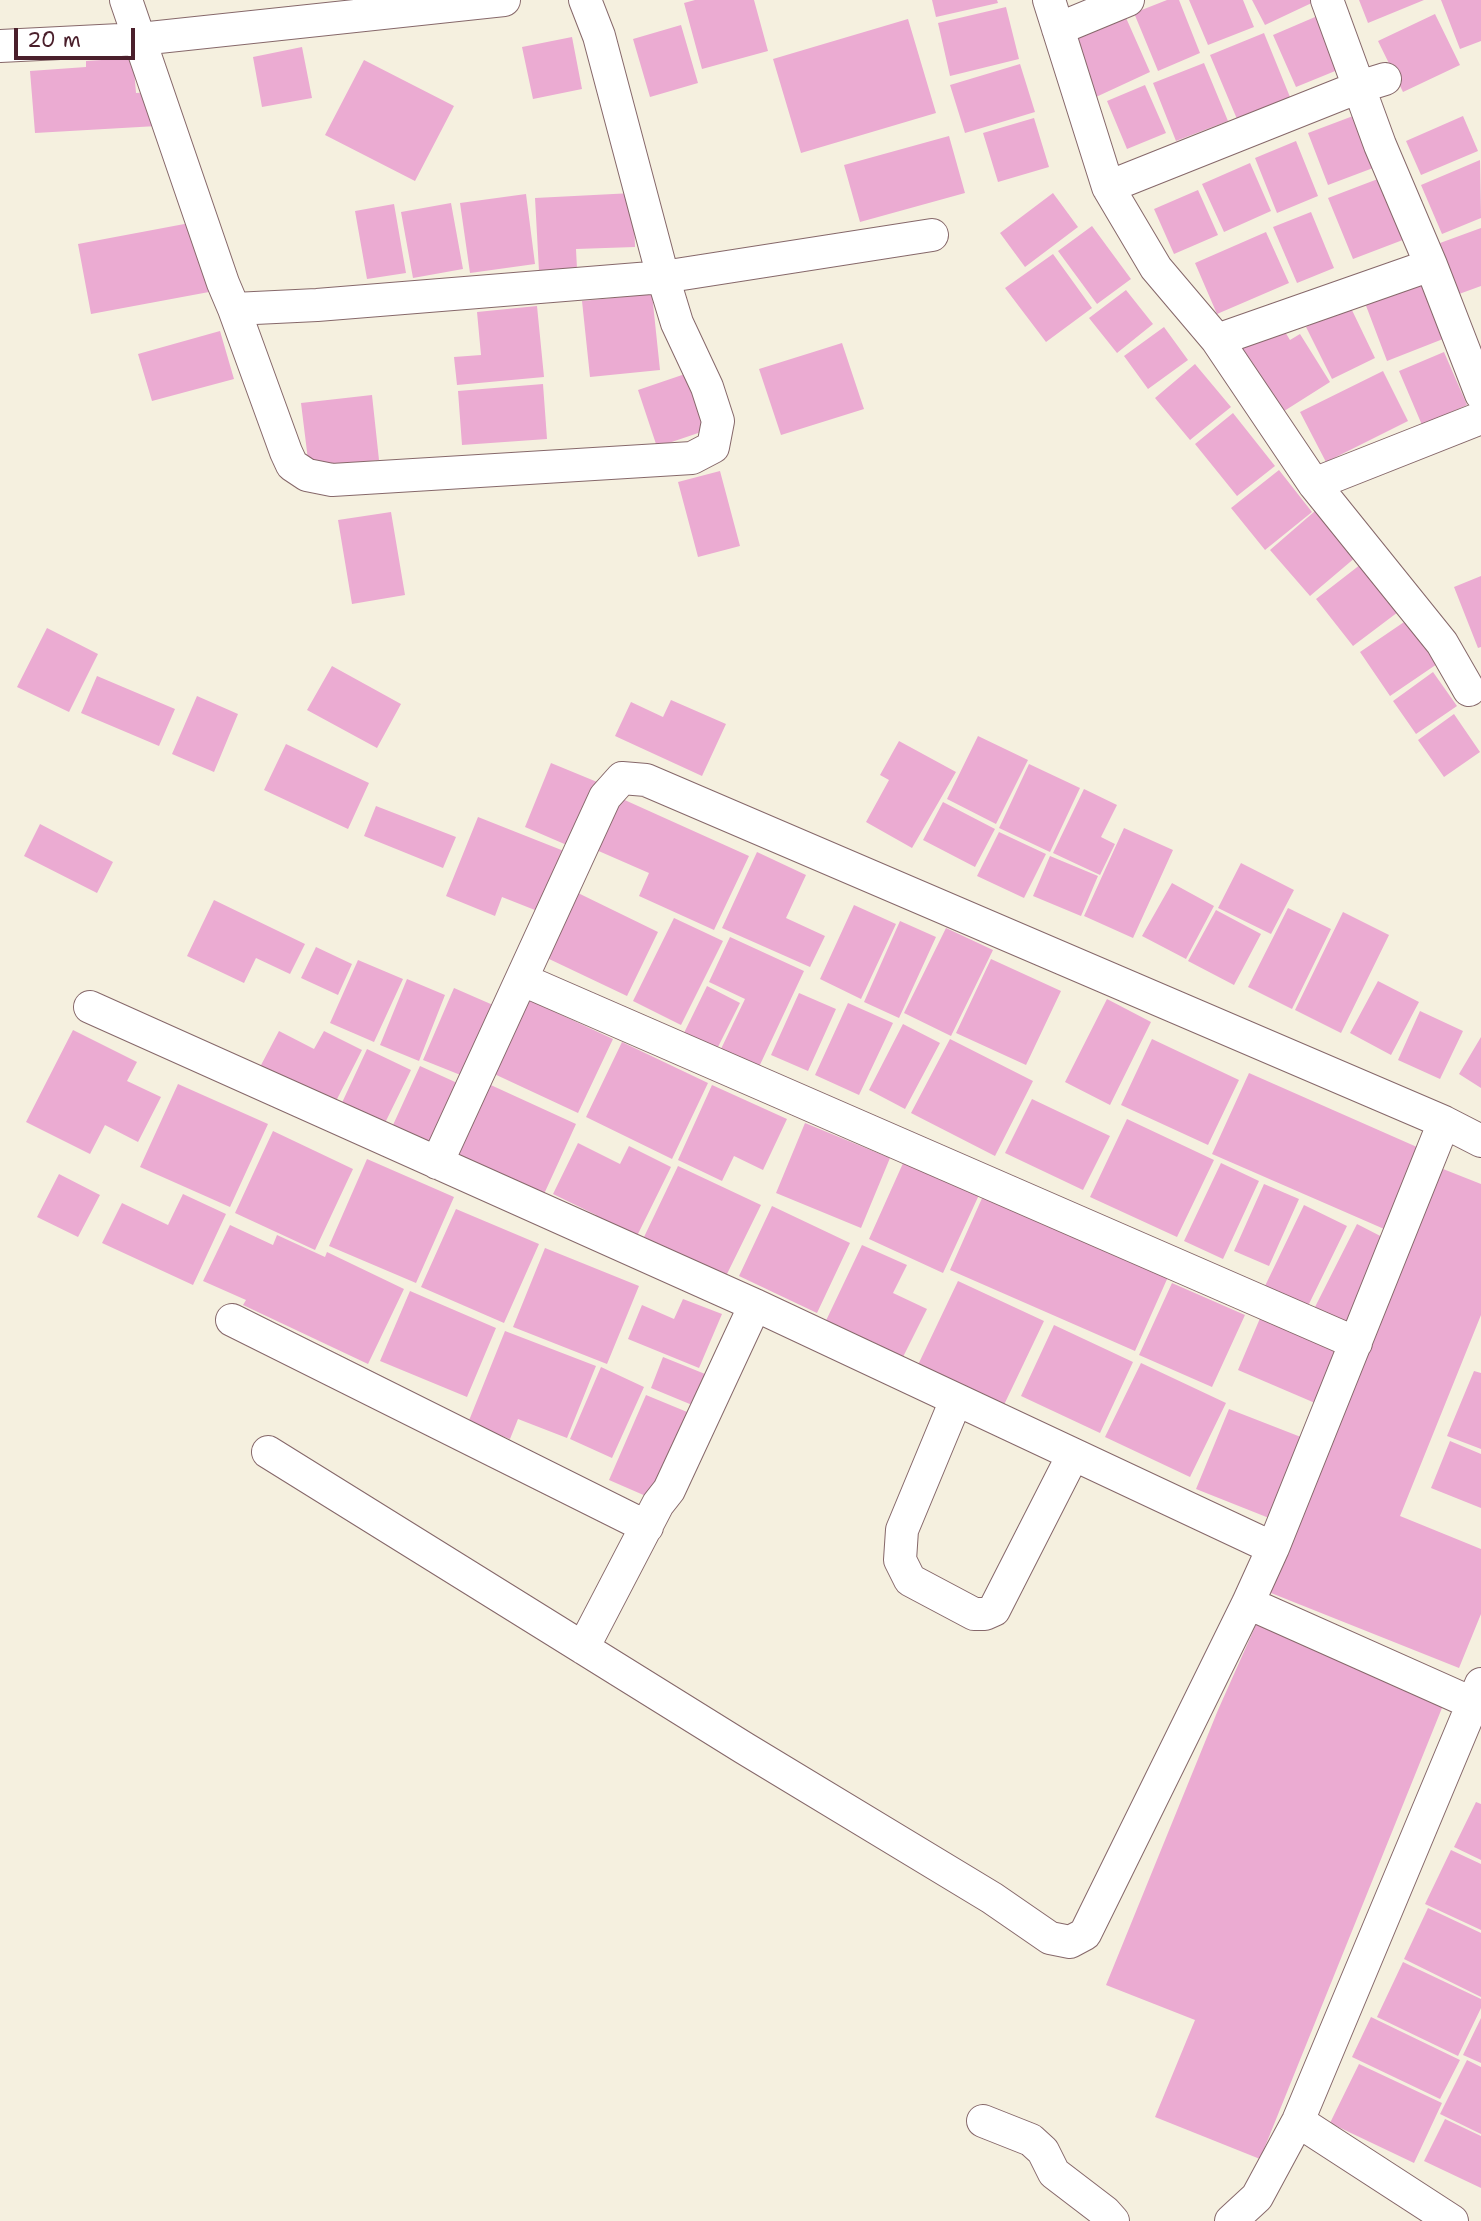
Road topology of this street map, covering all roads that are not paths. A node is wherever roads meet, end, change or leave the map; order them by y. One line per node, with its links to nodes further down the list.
1 (126, 0): 7 (street)
2 (505, 0): 7 (street)
3 (585, 0): 13 (street)
4 (1128, 0): 6 (street)
5 (1327, 0): 9 (street)
6 (1054, 14): 10 (street)
7 (140, 39): 8 (street); 14 (street)
8 (0, 46)
9 (1372, 83): 10 (street); 12 (street)
10 (1108, 187): 15 (street)
11 (932, 235): 13 (street)
12 (1431, 265): 15 (street); 16 (street)
13 (663, 277): 14 (street); 14 (street)
14 (234, 309)
15 (1217, 340): 18 (street)
16 (1481, 394)
17 (1481, 418): 18 (street)
18 (1314, 484): 19 (street)
19 (1469, 690)
20 (523, 980): 22 (street); 24 (street); 27 (street)
21 (90, 1007): 24 (street)
22 (1444, 1122): 23 (street); 27 (street)
23 (1481, 1141)
24 (437, 1163): 25 (street)
25 (755, 1305): 28 (street); 31 (street)
26 (232, 1320): 31 (street)
27 (1356, 1343): 32 (street)
28 (956, 1400): 30 (street); 30 (street)
29 (268, 1452): 34 (street)
30 (1073, 1454): 32 (street)
31 (647, 1527): 34 (street)
32 (1273, 1548): 33 (street)
33 (1248, 1603): 34 (street); 35 (street)
34 (583, 1648)
35 (1479, 1698): 37 (street)
36 (983, 2121): 38 (street)
37 (1298, 2121): 39 (street); 40 (street)
38 (1113, 2221)
39 (1231, 2221)
40 (1452, 2221)

